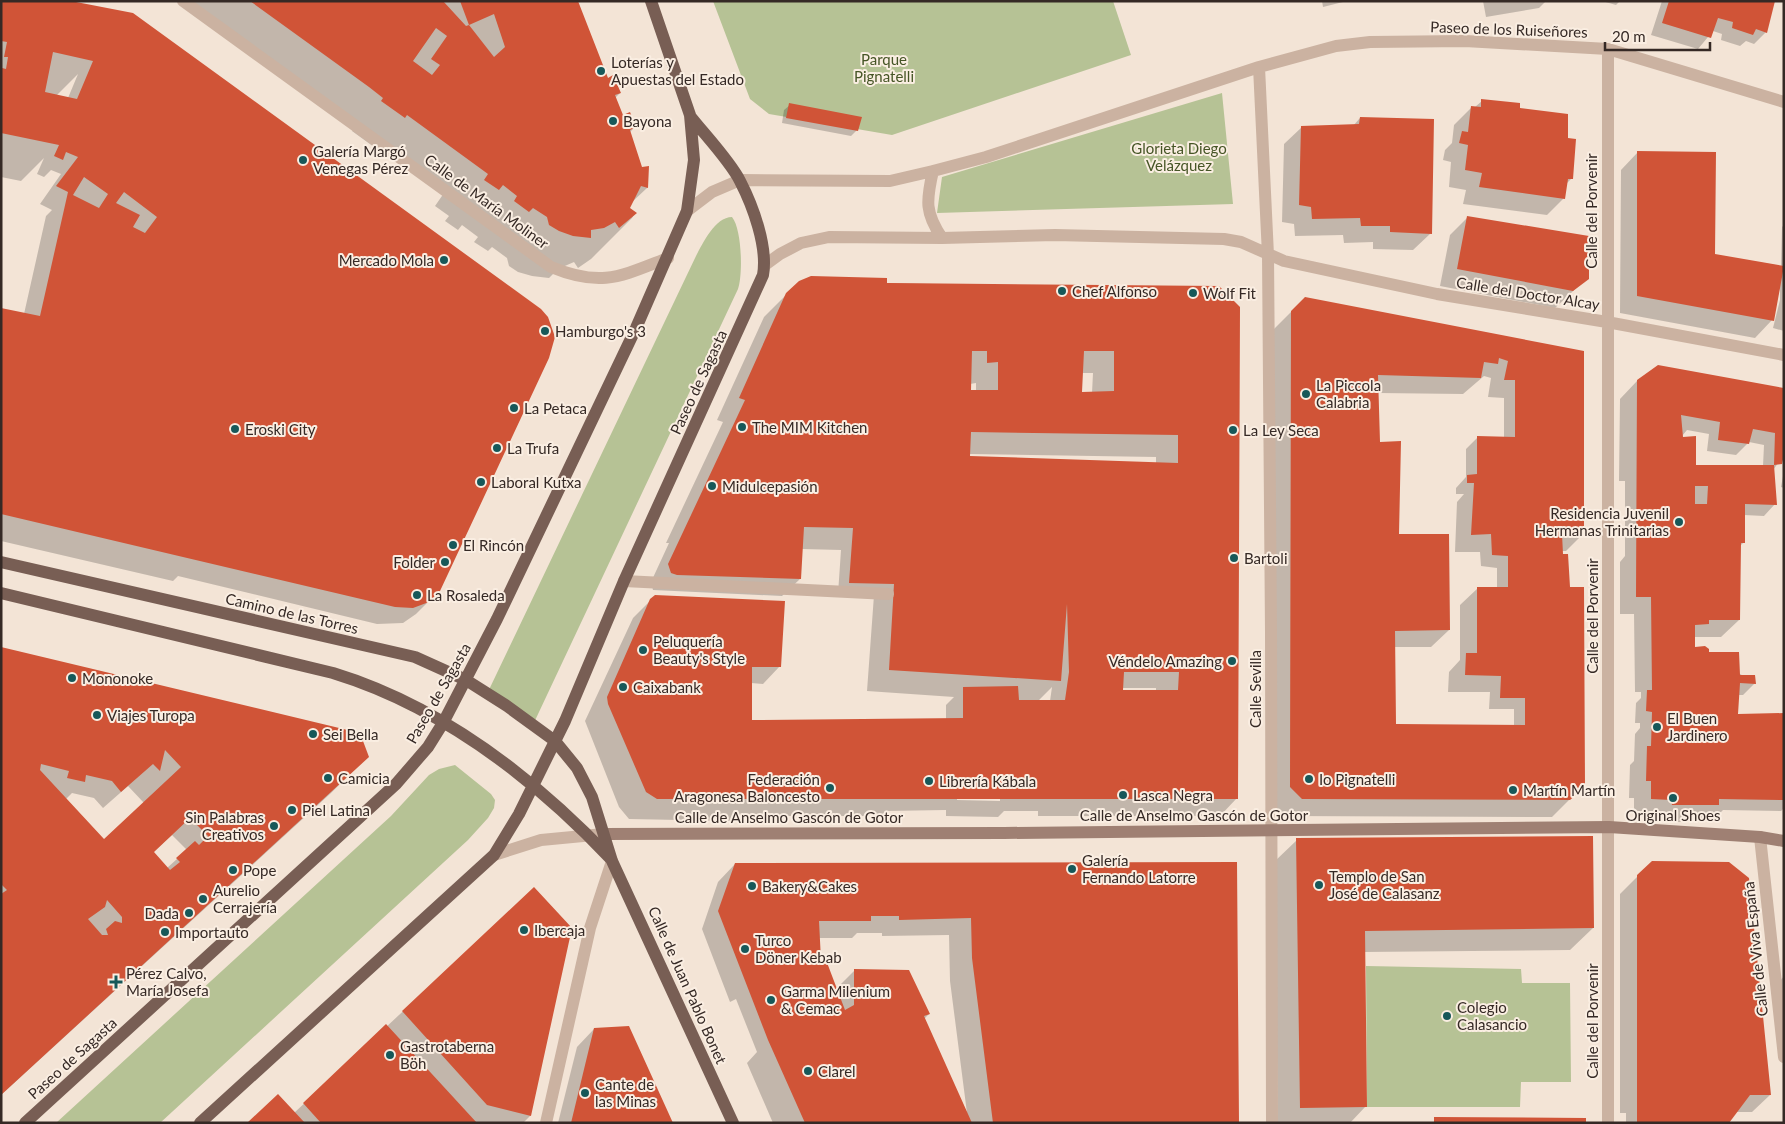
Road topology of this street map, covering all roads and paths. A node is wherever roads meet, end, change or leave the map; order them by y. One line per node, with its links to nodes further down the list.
1 (183, 1): 12 (street, Calle de María Moliner)
2 (651, 1): 6 (main road)
3 (1608, 49): 4 (street, Paseo de los Ruiseñores); 5 (street, Paseo de los Ruiseñores); 14 (street, Calle del Porvenir)
4 (1259, 67): 7 (street); 11 (street)
5 (1784, 102)
6 (690, 115): 8 (main road, Paseo de Sagasta); 9 (main road, Paseo de Sagasta)
7 (933, 171): 8 (street); 10 (street)
8 (740, 180): 9 (street); 13 (main road, Paseo de Sagasta)
9 (687, 212): 12 (main road, Paseo de Sagasta)
10 (942, 238): 11 (street); 13 (street)
11 (1268, 255): 14 (street, Calle del Doctor Alcay); 25 (street, Calle Sevilla)
12 (668, 258): 20 (main road, Paseo de Sagasta)
13 (765, 265): 17 (main road, Paseo de Sagasta)
14 (1608, 322): 15 (street, Calle del Doctor Alcay); 24 (street, Calle del Porvenir)
15 (1784, 356)
16 (1, 562): 20 (main road, Camino de las Torres)
17 (624, 581): 19 (street); 22 (main road, Paseo de Sagasta)
18 (1, 593): 21 (main road)
19 (888, 594)
20 (466, 680): 21 (main road, Paseo de Sagasta); 22 (main road, Camino de las Torres)
21 (443, 723): 23 (main road); 33 (main road, Paseo de Sagasta)
22 (556, 741): 23 (main road, Paseo de Sagasta); 27 (main road, Calle de Juan Pablo Bonet)
23 (533, 786): 26 (main road, Calle de Juan Pablo Bonet); 30 (main road, Paseo de Sagasta)
24 (1609, 827): 25 (street, Calle de Anselmo Gascón de Gotor); 28 (street, Calle de Anselmo Gascón de Gotor); 38 (street, Calle del Porvenir)
25 (1271, 831): 27 (street, Calle de Anselmo Gascón de Gotor); 37 (street, Calle Sevilla)
26 (587, 834): 27 (street); 30 (street); 31 (main road, Calle de Juan Pablo Bonet)
27 (604, 834): 31 (main road, Calle de Juan Pablo Bonet)
28 (1760, 837): 29 (street, Calle de Anselmo Gascón de Gotor); 32 (street, Calle de Viva España)
29 (1784, 841)
30 (494, 855): 34 (main road, Paseo de Sagasta)
31 (612, 861): 35 (street); 36 (main road, Calle de Juan Pablo Bonet)
32 (1784, 1057)
33 (25, 1123)
34 (200, 1123)
35 (546, 1123)
36 (733, 1123)
37 (1272, 1123)
38 (1608, 1123)

